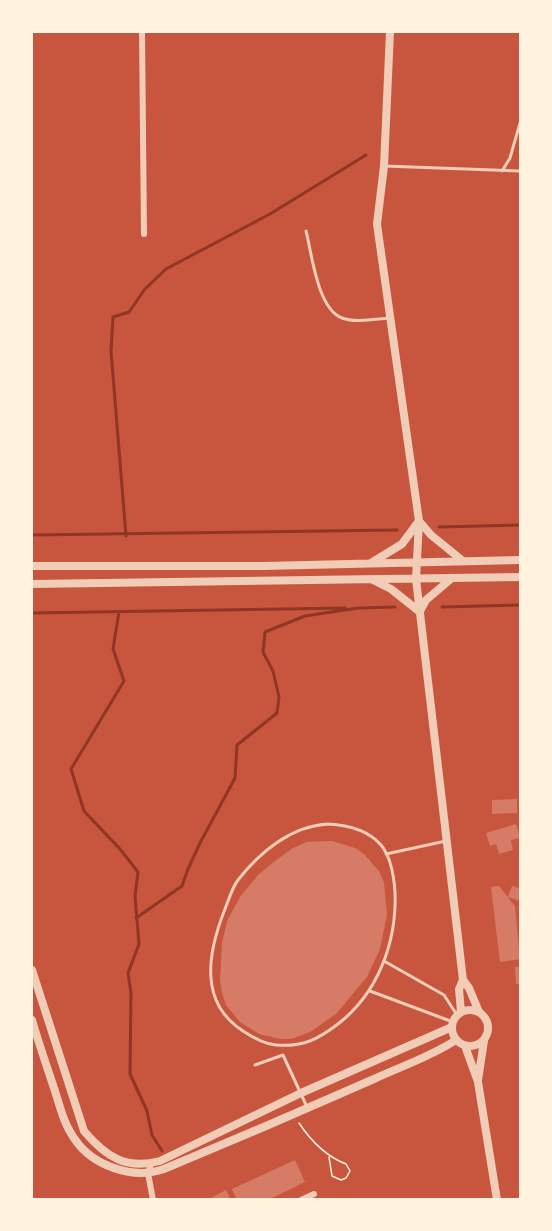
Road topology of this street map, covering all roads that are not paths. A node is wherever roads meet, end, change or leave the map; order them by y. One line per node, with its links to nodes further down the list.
1 (142, 32): 8 (street)
2 (390, 32): 4 (street)
3 (520, 123): 5 (lane)
4 (384, 166): 5 (lane); 9 (street)
5 (502, 171): 6 (lane)
6 (520, 171)
7 (306, 231): 9 (lane)
8 (144, 234)
9 (389, 318): 10 (street)
10 (419, 521): 11 (street); 13 (street); 14 (street)
11 (464, 561): 12 (street); 13 (street)
12 (520, 561)
13 (417, 563): 14 (street); 19 (street)
14 (370, 564): 15 (street)
15 (32, 566)
16 (520, 577): 17 (street)
17 (452, 578): 19 (street); 21 (street)
18 (372, 579): 19 (street); 20 (street); 21 (street)
19 (416, 579): 21 (street)
20 (32, 584)
21 (420, 612): 22 (street)
22 (447, 841): 23 (lane); 26 (street)
23 (386, 854): 24 (lane); 33 (lane)
24 (384, 961): 27 (lane); 29 (lane)
25 (32, 970): 40 (street)
26 (463, 980): 28 (street); 29 (street)
27 (370, 991): 29 (lane); 33 (lane)
28 (479, 1012): 29 (street); 32 (street)
29 (456, 1019): 31 (street); 38 (street)
30 (32, 1020): 41 (street)
31 (456, 1040): 34 (street); 39 (street)
32 (484, 1041): 34 (street); 37 (street)
33 (282, 1046): 35 (lane)
34 (465, 1046): 37 (street)
35 (283, 1054): 36 (lane); 38 (lane)
36 (255, 1065)
37 (478, 1082): 45 (street)
38 (301, 1093): 39 (lane); 40 (street)
39 (308, 1109): 41 (street)
40 (151, 1164): 41 (street)
41 (148, 1173): 43 (street)
42 (314, 1194): 44 (street)
43 (153, 1200)
44 (301, 1200)
45 (497, 1200)

